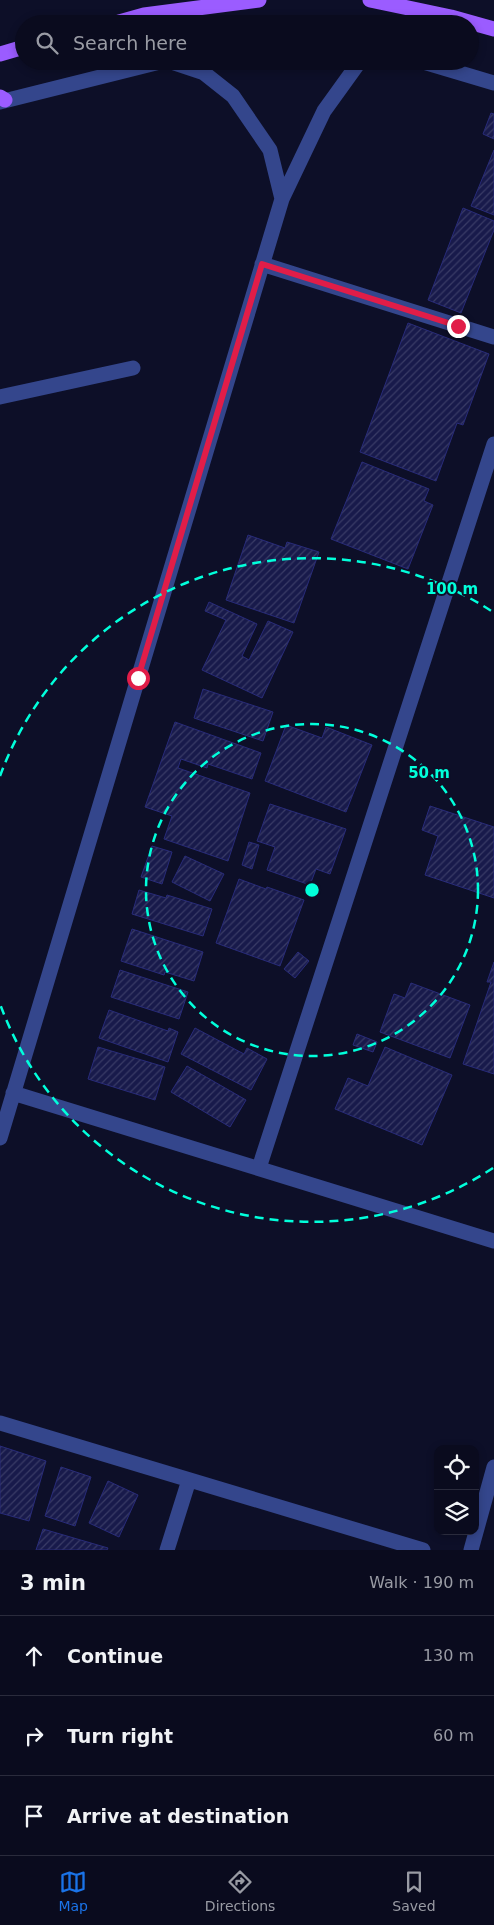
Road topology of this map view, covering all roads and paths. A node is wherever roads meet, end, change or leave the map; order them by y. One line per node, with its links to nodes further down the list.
1 (259, 0): 3 (main road)
2 (370, 0): 4 (main road)
3 (144, 15)
4 (441, 15)
5 (479, 25): 6 (main road)
6 (494, 29)
7 (15, 50): 8 (main road)
8 (0, 54)
9 (127, 70): 14 (street)
10 (197, 70): 15 (street)
11 (353, 70): 15 (street)
12 (450, 70): 13 (street)
13 (494, 83)
14 (2, 100)
15 (282, 199): 16 (street)
16 (262, 264): 17 (street); 21 (street)
17 (494, 337)
18 (133, 368): 19 (street)
19 (0, 397)
20 (494, 444): 23 (street)
21 (13, 1093): 22 (street); 23 (street)
22 (0, 1138)
23 (258, 1168): 24 (street)
24 (494, 1241)
25 (0, 1423): 27 (street)
26 (494, 1466): 30 (street)
27 (189, 1480): 28 (street); 29 (street)
28 (167, 1550)
29 (423, 1550)
30 (471, 1550)

